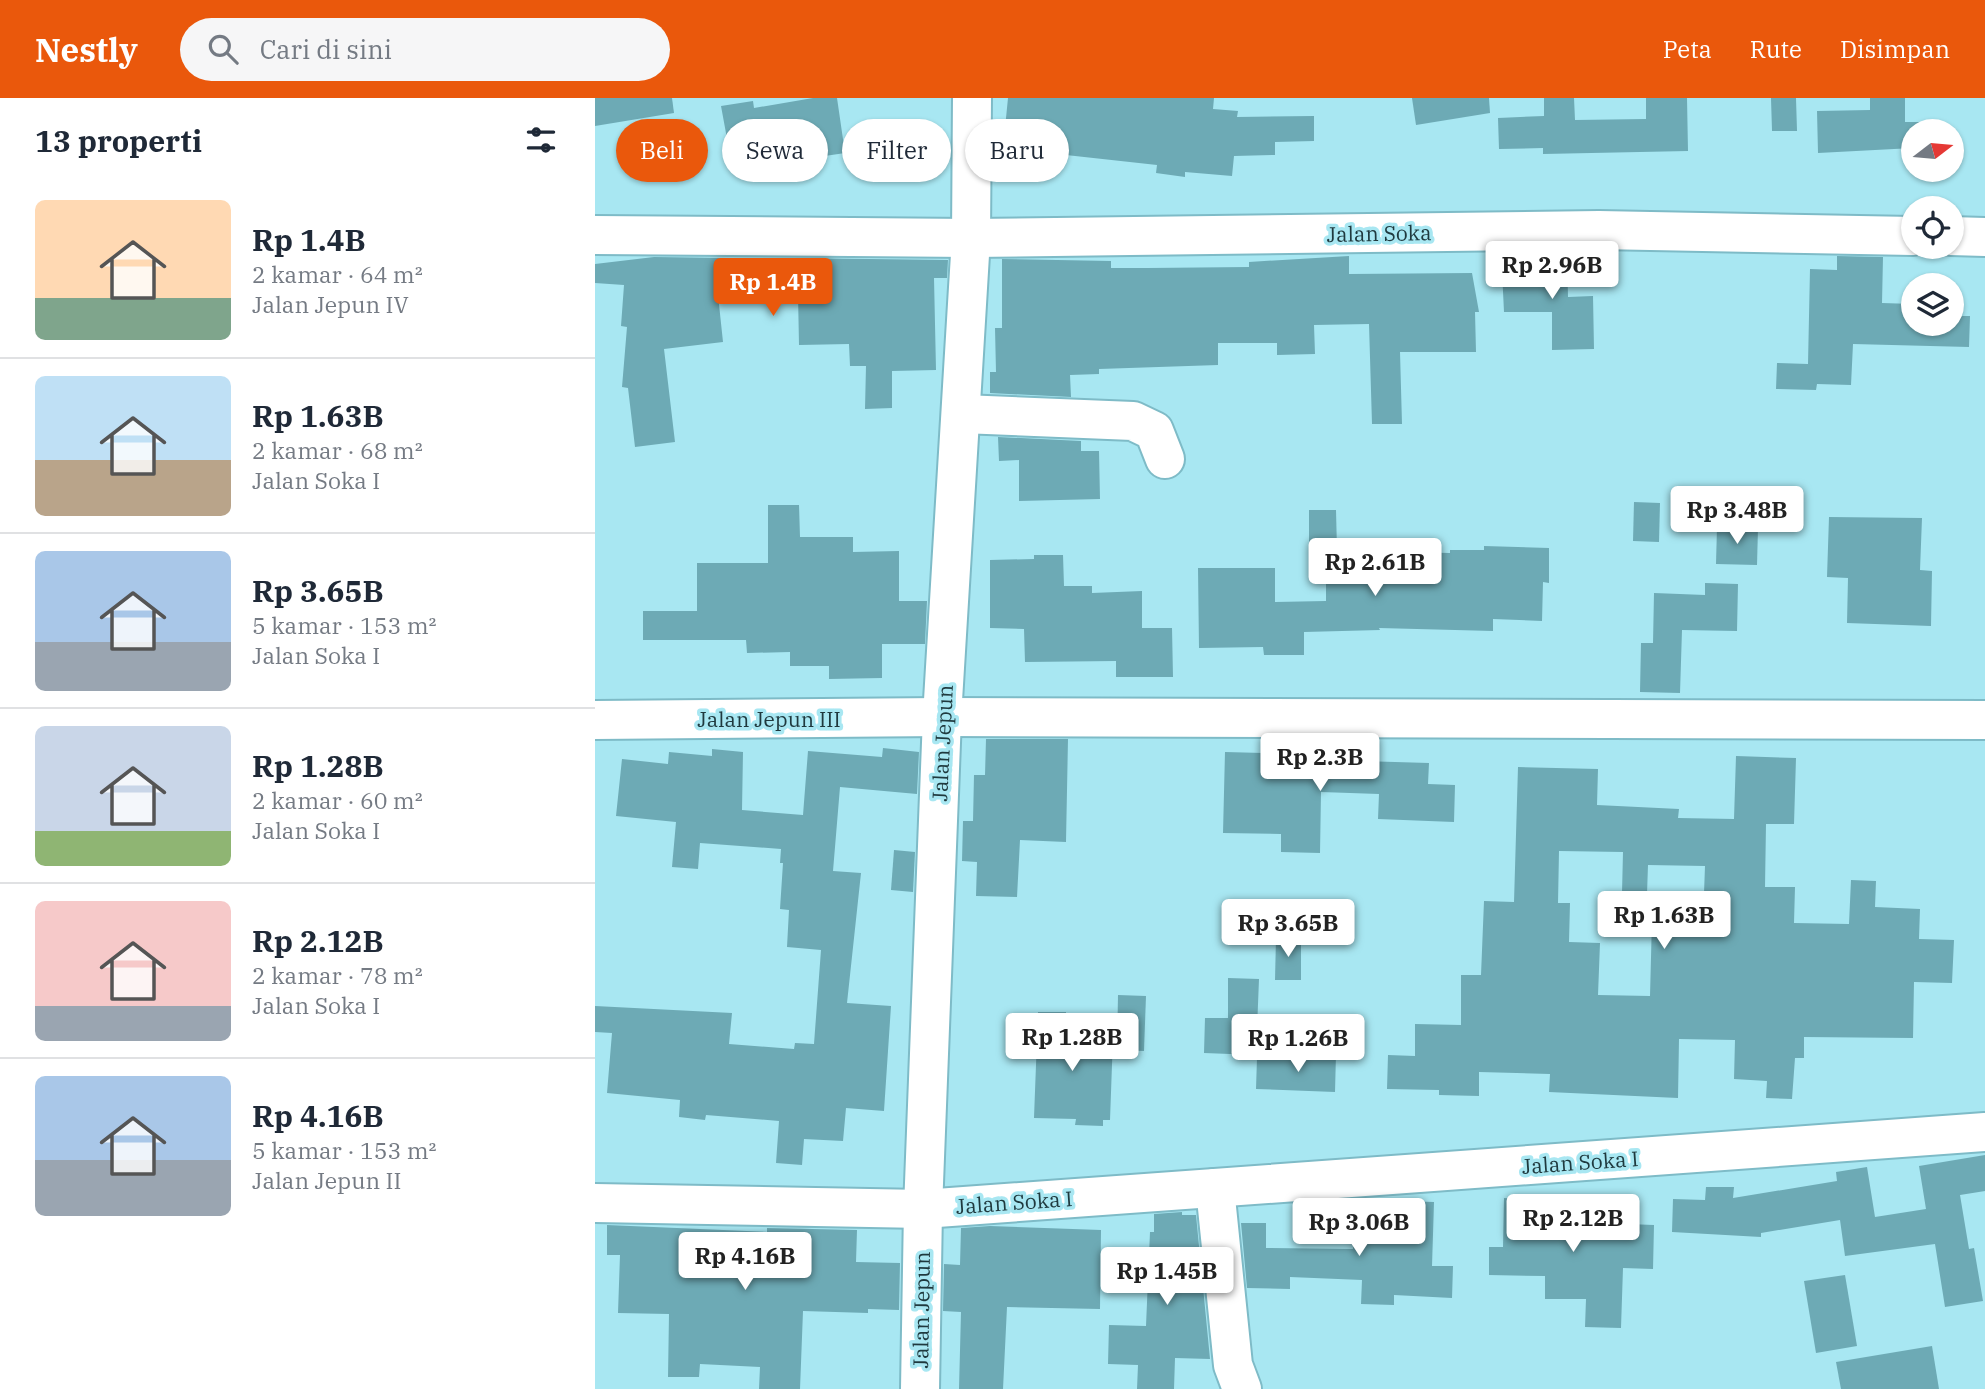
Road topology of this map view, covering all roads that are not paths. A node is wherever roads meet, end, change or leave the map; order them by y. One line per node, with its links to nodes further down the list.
1 (972, 98): 6 (street, Jalan Jepun)
2 (595, 235): 6 (street, Jalan Soka)
3 (1901, 236): 6 (street, Jalan Soka)
4 (1964, 236): 5 (street)
5 (1985, 237)
6 (971, 238): 7 (street, Jalan Jepun)
7 (961, 414): 8 (street); 9 (street, Jalan Jepun)
8 (1165, 459)
9 (942, 717): 10 (street, Jalan Jepun III); 11 (street, Jalan Jepun III); 15 (street, Jalan Jepun)
10 (595, 720)
11 (1985, 720)
12 (1985, 1132): 13 (street, Jalan Soka I)
13 (1215, 1188): 15 (street, Jalan Soka I); 17 (street)
14 (595, 1203): 15 (street, Jalan Soka I)
15 (923, 1209): 16 (street, Jalan Jepun)
16 (920, 1389)
17 (1242, 1389)

